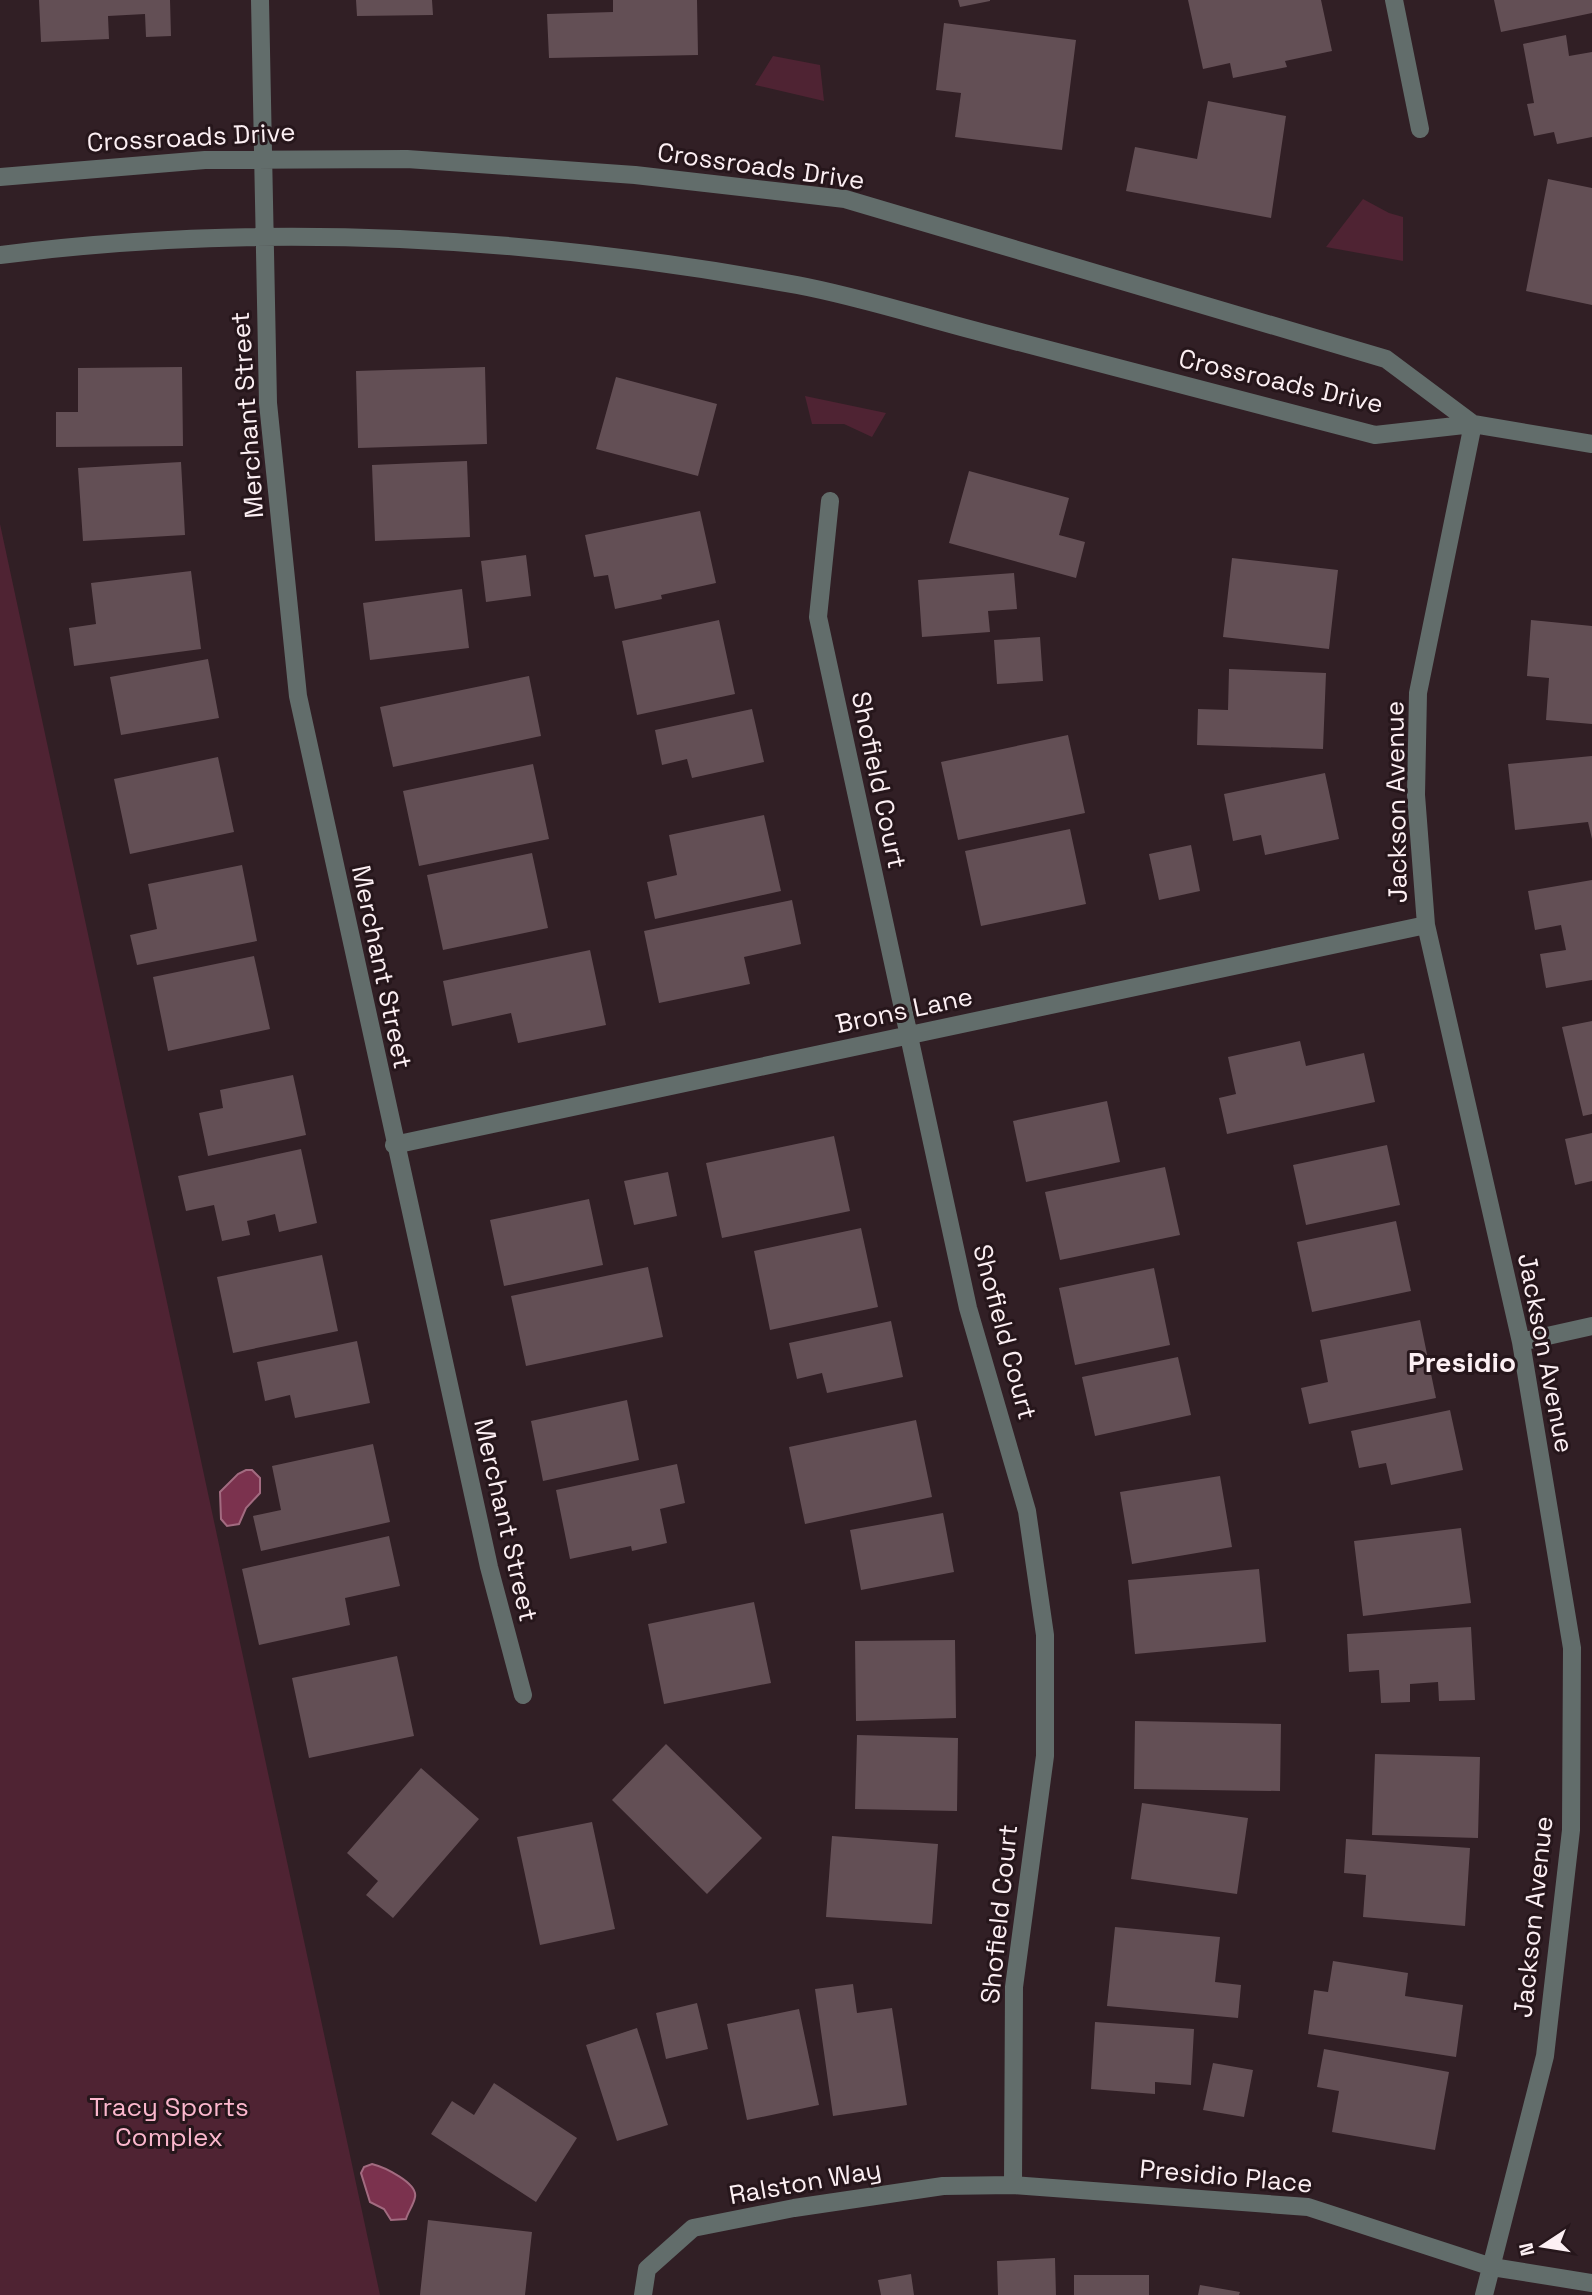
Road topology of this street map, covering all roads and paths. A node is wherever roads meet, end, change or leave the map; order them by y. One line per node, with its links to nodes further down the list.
1 (260, 0): 4 (street, Merchant Street)
2 (1394, 0): 3 (street)
3 (1420, 129)
4 (263, 158): 5 (street, Crossroads Drive); 6 (street, Merchant Street); 8 (street, Crossroads Drive)
5 (0, 177)
6 (264, 239): 7 (street, Crossroads Drive); 8 (street, Crossroads Drive); 13 (street, Merchant Street)
7 (0, 255)
8 (1472, 424): 9 (street, Crossroads Drive); 11 (street, Jackson Avenue)
9 (1592, 444)
10 (830, 501): 12 (street, Shofield Court)
11 (1426, 925): 12 (street, Brons Lane); 15 (street, Jackson Avenue)
12 (906, 1036): 13 (street, Brons Lane); 17 (street, Shofield Court)
13 (394, 1145): 16 (street, Merchant Street)
14 (1592, 1326): 15 (street)
15 (1521, 1342): 18 (street, Jackson Avenue)
16 (523, 1695)
17 (1013, 2185): 18 (street, Presidio Place); 20 (street, Ralston Way)
18 (1492, 2267): 19 (street, Presidio Place); 21 (street, Jackson Avenue)
19 (1592, 2283)
20 (643, 2295)
21 (1484, 2295)

